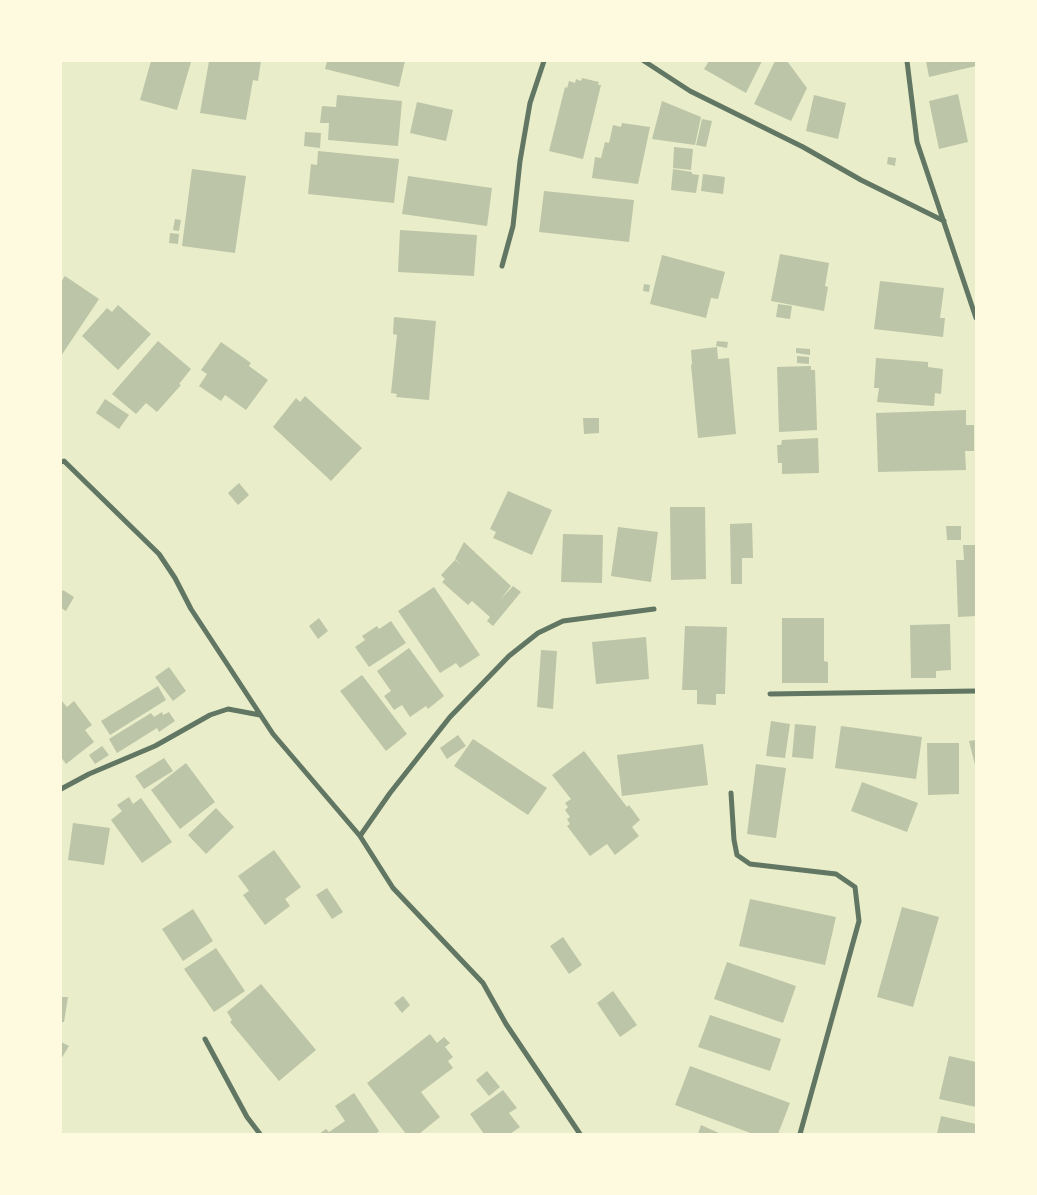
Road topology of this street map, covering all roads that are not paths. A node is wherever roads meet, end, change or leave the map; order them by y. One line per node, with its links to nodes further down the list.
1 (544, 61): 5 (street)
2 (644, 61): 4 (street)
3 (907, 61): 4 (street)
4 (944, 222): 6 (street)
5 (502, 266)
6 (976, 318)
7 (62, 460): 11 (street)
8 (654, 609): 14 (street)
9 (976, 691): 10 (street)
10 (770, 694)
11 (260, 715): 12 (street); 14 (street)
12 (61, 789)
13 (731, 793): 18 (street)
14 (360, 836): 17 (street)
15 (205, 1039): 16 (street)
16 (260, 1134)
17 (580, 1134)
18 (800, 1134)

